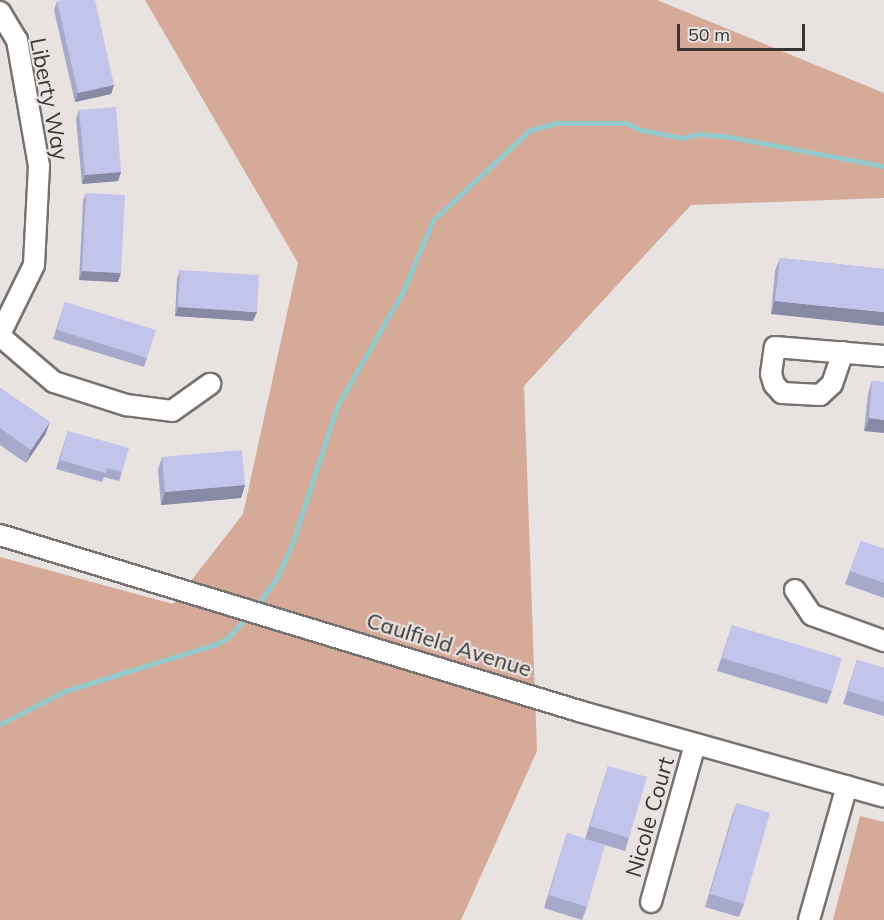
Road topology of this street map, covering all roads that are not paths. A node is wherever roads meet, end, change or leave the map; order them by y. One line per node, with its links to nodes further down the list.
1 (0, 12): 2 (street, Liberty Way)
2 (0, 335): 5 (street)
3 (843, 352): 3 (street); 4 (street)
4 (884, 356)
5 (210, 384)
6 (0, 535): 9 (street, Caulfield Avenue)
7 (795, 590): 8 (street)
8 (884, 641)
9 (695, 744): 10 (street, Caulfield Avenue); 12 (street, Nicole Court)
10 (847, 786): 11 (street, Caulfield Avenue); 13 (street)
11 (884, 796)
12 (651, 902)
13 (809, 920)

